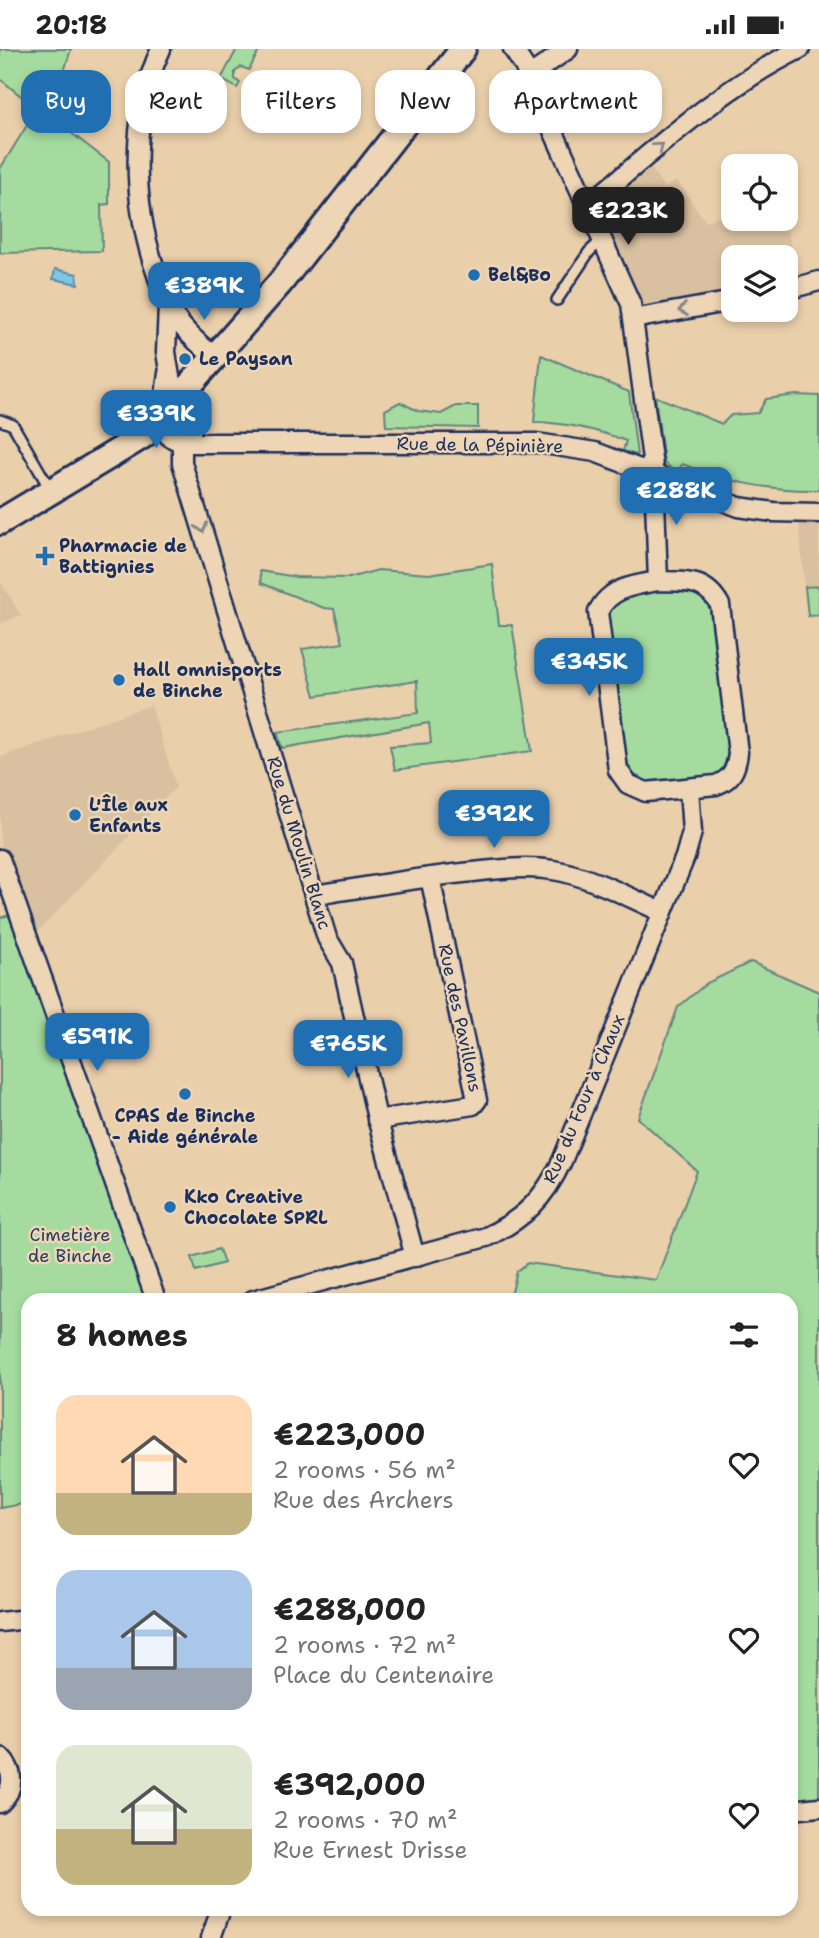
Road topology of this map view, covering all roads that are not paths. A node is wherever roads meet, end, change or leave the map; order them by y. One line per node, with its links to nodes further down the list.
1 (161, 49): 15 (street)
2 (463, 49): 17 (main road)
3 (513, 49): 6 (street)
4 (568, 49): 7 (street)
5 (800, 49): 9 (street, one-way to 5)
6 (525, 70)
7 (538, 70)
8 (554, 133): 9 (street)
9 (587, 206): 10 (street)
10 (603, 239): 13 (lane); 16 (street)
11 (819, 281): 12 (street)
12 (798, 287)
13 (557, 300)
14 (721, 303): 16 (street, one-way to 16)
15 (169, 307): 17 (street); 18 (street)
16 (633, 319): 22 (street)
17 (214, 357): 19 (main road)
18 (168, 373): 19 (street); 19 (street)
19 (168, 410): 21 (street); 23 (main road)
20 (0, 420): 23 (lane)
21 (187, 438): 22 (street, Rue de la Pépinière); 30 (street, Rue du Moulin Blanc, one-way to 30)
22 (654, 474): 24 (street, Rue de la Pépinière); 26 (street)
23 (51, 491): 25 (main road)
24 (819, 513)
25 (0, 522)
26 (658, 581): 27 (street); 27 (street)
27 (689, 788): 31 (street, Rue du Four à Chaux)
28 (0, 859): 34 (street)
29 (430, 877): 30 (street); 31 (street); 32 (street, Rue des Pavillons)
30 (314, 895): 32 (street, Rue du Moulin Blanc)
31 (662, 912): 33 (street, Rue du Four à Chaux)
32 (377, 1120): 33 (street, Rue du Moulin Blanc)
33 (415, 1257): 35 (street, Rue du Four à Chaux)
34 (154, 1293)
35 (279, 1293)
36 (21, 1620): 37 (street)
37 (0, 1622)
38 (0, 1757): 39 (street)
39 (0, 1803)
40 (819, 1807): 41 (street)
41 (798, 1809)
42 (219, 1916): 43 (street)
43 (211, 1938)

